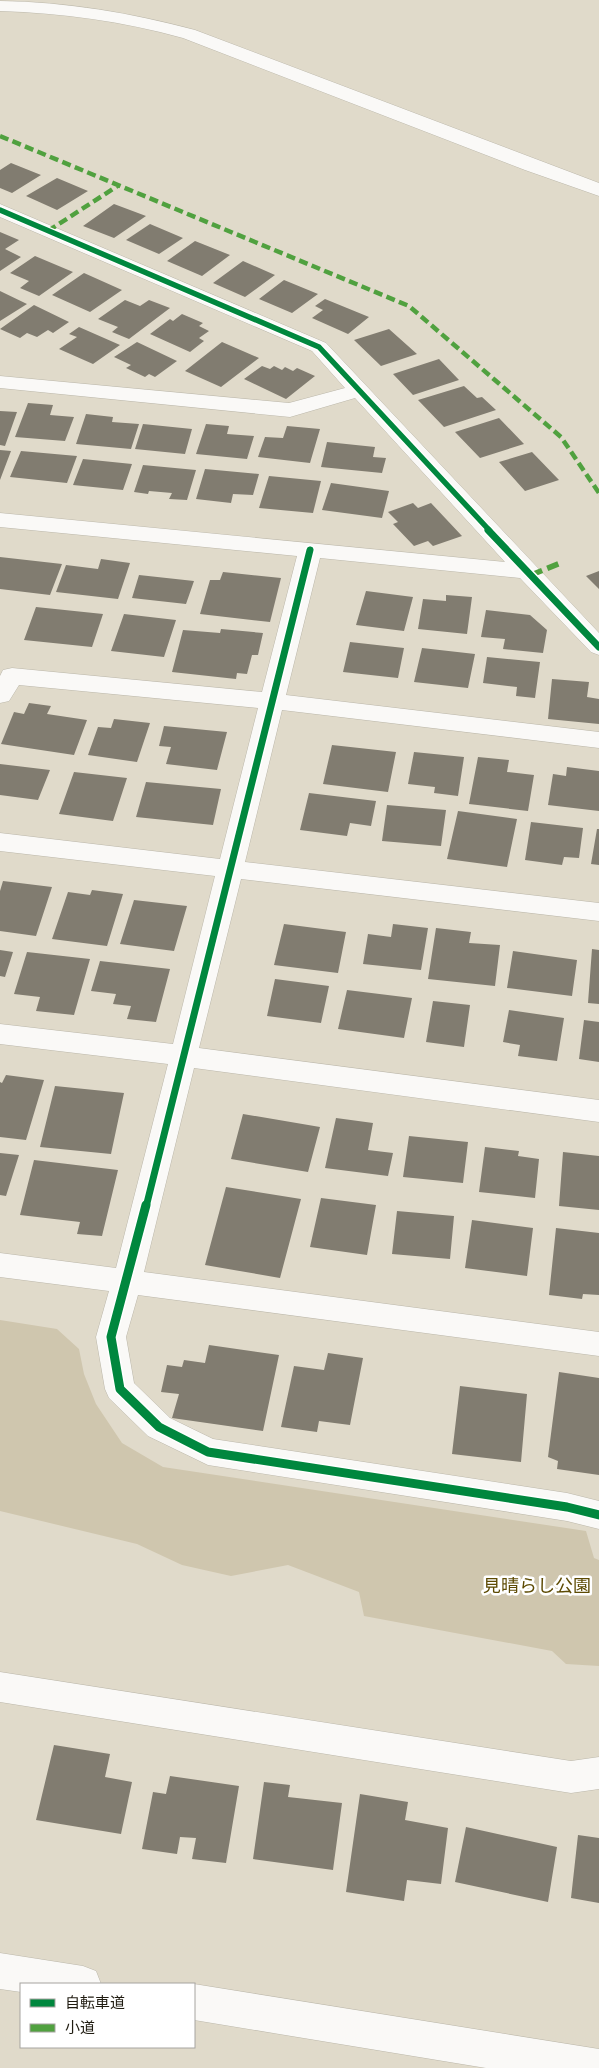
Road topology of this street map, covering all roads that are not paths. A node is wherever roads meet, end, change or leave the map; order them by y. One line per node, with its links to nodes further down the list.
1 (0, 6): 2 (street)
2 (599, 190)
3 (0, 210): 5 (street)
4 (0, 382): 5 (street)
5 (360, 390): 8 (street)
6 (0, 520): 7 (street)
7 (310, 550): 8 (street); 11 (street)
8 (527, 571): 9 (street)
9 (599, 646)
10 (0, 695): 11 (street)
11 (273, 701): 12 (street); 14 (street)
12 (599, 740)
13 (0, 842): 14 (street)
14 (231, 869): 15 (street); 17 (street)
15 (599, 912)
16 (0, 1034): 17 (street)
17 (184, 1056): 18 (street); 20 (street)
18 (599, 1111)
19 (0, 1265): 20 (street)
20 (127, 1282): 21 (street); 22 (street)
21 (599, 1344)
22 (599, 1515)
23 (0, 1687): 24 (street)
24 (599, 1774)
25 (0, 1971): 26 (street)
26 (77, 1983)
27 (195, 2002): 28 (street)
28 (599, 2068)

